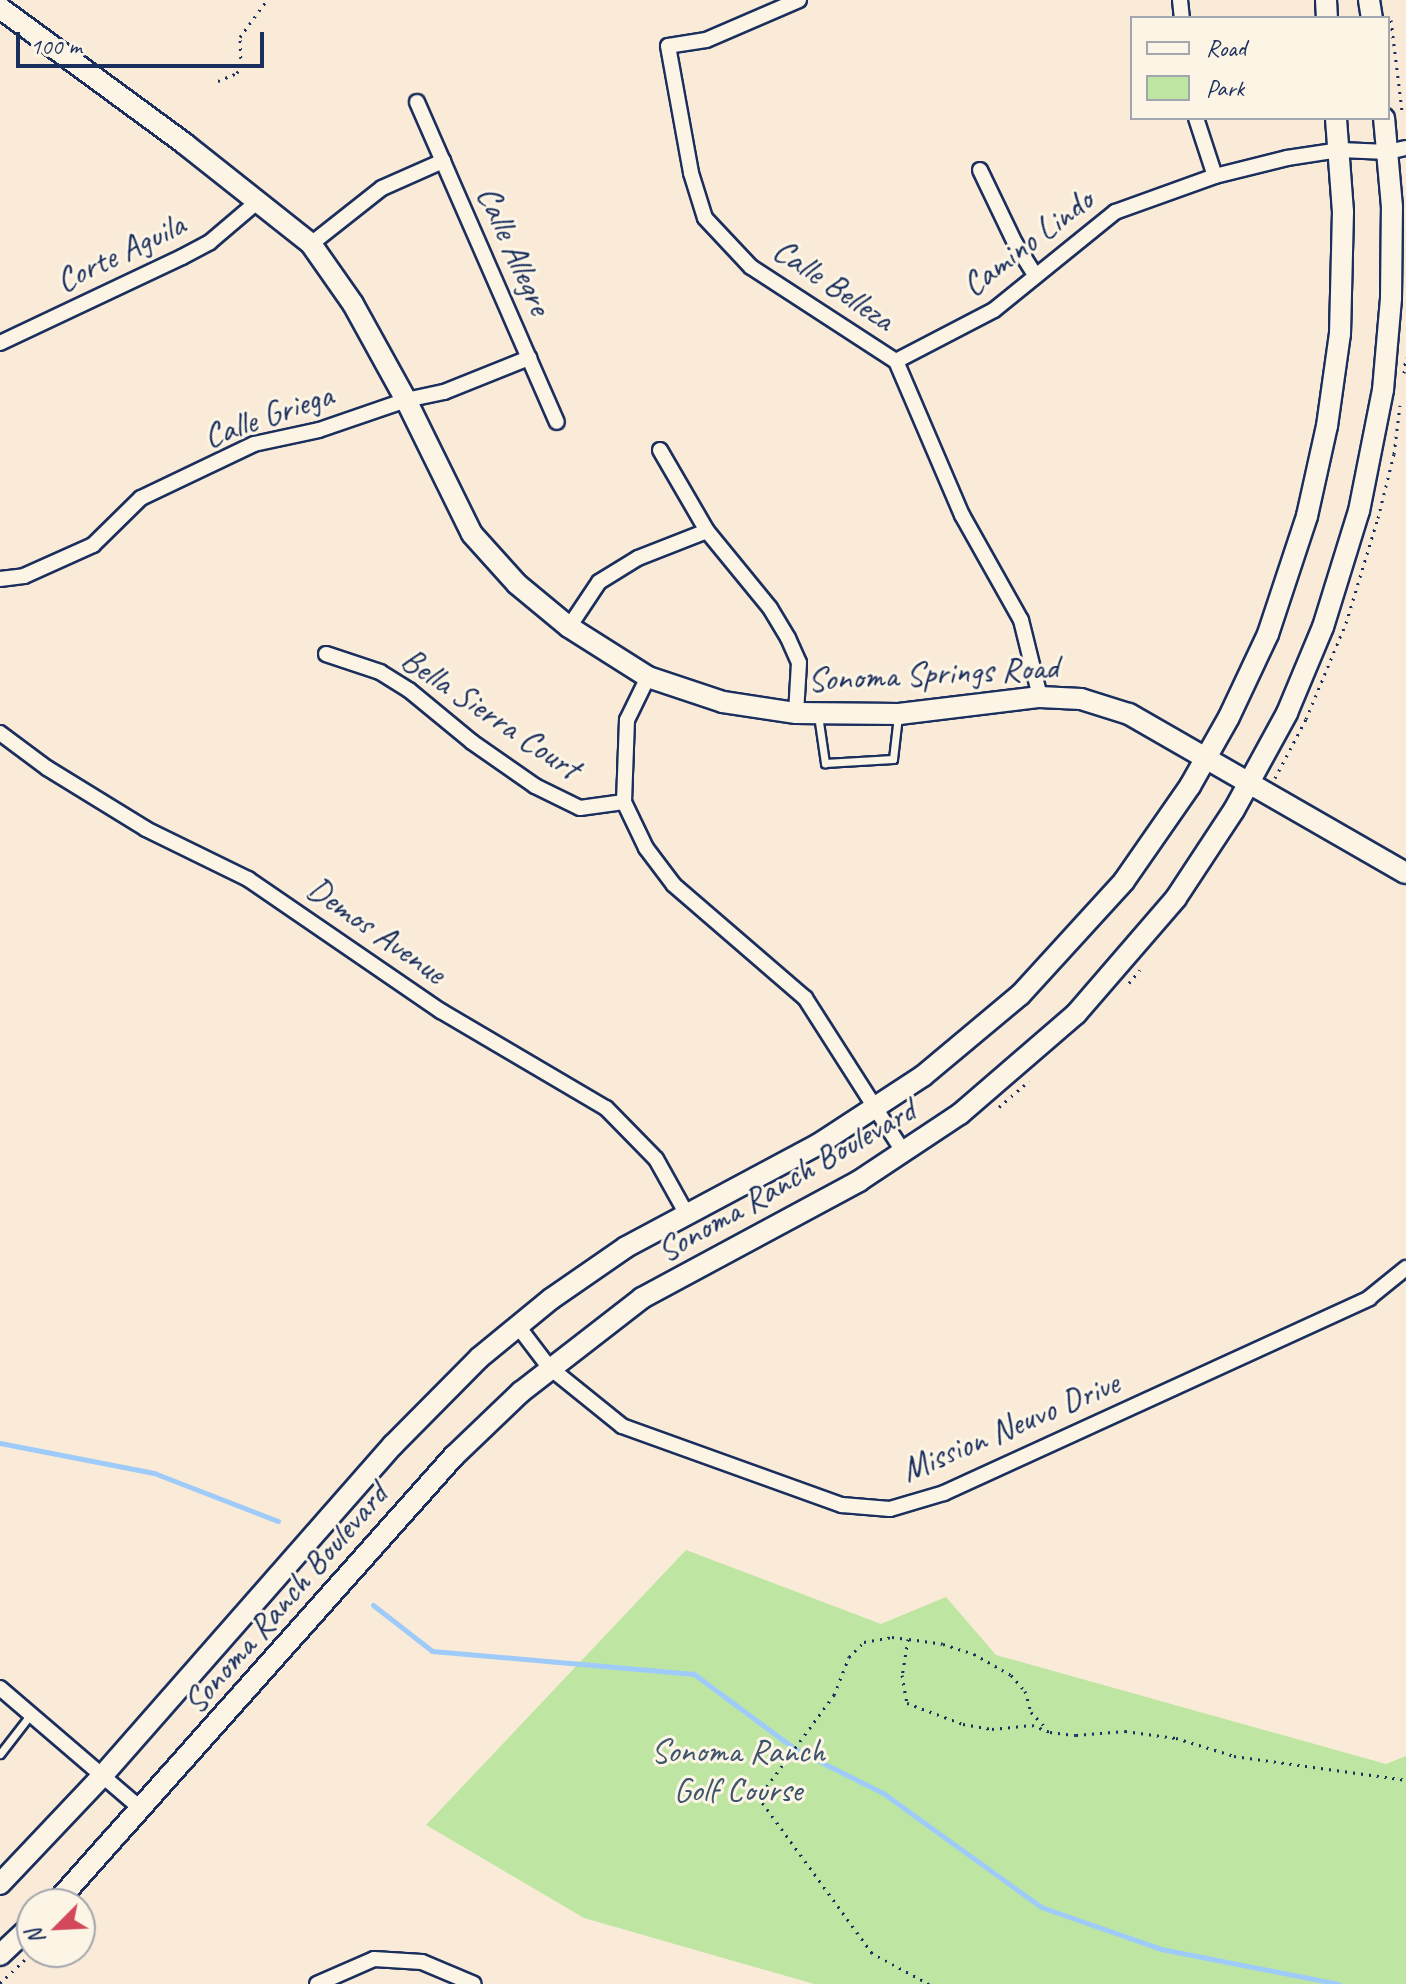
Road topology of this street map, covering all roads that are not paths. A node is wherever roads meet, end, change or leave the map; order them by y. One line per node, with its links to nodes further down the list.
1 (799, 0): 19 (street, Calle Belleza)
2 (1369, 0): 4 (main road)
3 (0, 8): 14 (main road, Sonoma Springs Road)
4 (1381, 16)
5 (417, 102): 11 (street, Calle Allegre)
6 (1393, 118): 10 (main road, Sonoma Ranch Boulevard)
7 (1197, 120): 13 (street)
8 (1336, 120): 9 (main road, Sonoma Ranch Boulevard)
9 (1340, 150): 10 (street, Camino Lindo); 13 (street, Camino Lindo); 33 (main road, Sonoma Ranch Boulevard)
10 (1397, 150): 34 (main road, Sonoma Ranch Boulevard)
11 (443, 161): 15 (street); 18 (street, Calle Allegre)
12 (980, 170): 16 (street)
13 (1215, 176): 16 (street, Camino Lindo)
14 (257, 202): 15 (main road, Sonoma Springs Road); 17 (street, Corte Aguila)
15 (311, 244): 20 (main road, Sonoma Springs Road)
16 (1036, 276): 19 (street, Camino Lindo)
17 (0, 343)
18 (529, 358): 20 (street, Calle Griega); 21 (street, Calle Allegre)
19 (896, 361): 28 (street, Calle Belleza)
20 (406, 400): 24 (street, Calle Griega); 25 (main road, Sonoma Springs Road)
21 (557, 422)
22 (660, 450): 23 (street)
23 (707, 531): 25 (street); 29 (street)
24 (0, 579)
25 (569, 627): 27 (main road, Sonoma Springs Road)
26 (326, 654): 35 (street, Bella Sierra Court)
27 (648, 677): 29 (main road, Sonoma Springs Road); 35 (street)
28 (1040, 697): 31 (main road, Sonoma Springs Road); 33 (main road, Sonoma Springs Road)
29 (796, 713): 30 (main road, Sonoma Springs Road)
30 (818, 713): 31 (main road, Sonoma Springs Road); 31 (lane)
31 (899, 714)
32 (0, 733): 39 (street, Demos Avenue)
33 (1207, 758): 34 (main road, Sonoma Springs Road); 37 (main road, Sonoma Ranch Boulevard)
34 (1249, 785): 36 (main road, Sonoma Springs Road); 38 (main road, Sonoma Ranch Boulevard)
35 (624, 802): 37 (street)
36 (1406, 873)
37 (875, 1109): 38 (street); 39 (main road, Sonoma Ranch Boulevard)
38 (904, 1153): 42 (main road, Sonoma Ranch Boulevard)
39 (686, 1213): 41 (main road, Sonoma Ranch Boulevard)
40 (1406, 1268): 42 (street, Mission Neuvo Drive)
41 (517, 1325): 42 (street, Mission Neuvo Drive); 46 (main road, Sonoma Ranch Boulevard)
42 (549, 1367): 47 (main road, Sonoma Ranch Boulevard)
43 (0, 1688): 44 (street)
44 (31, 1714): 45 (lane); 46 (street)
45 (0, 1754)
46 (103, 1775): 47 (street); 48 (main road, Sonoma Ranch Boulevard)
47 (141, 1809): 49 (main road, Sonoma Ranch Boulevard)
48 (0, 1884)
49 (69, 1888)
50 (16, 1940): 51 (main road)
51 (0, 1955)
52 (317, 1984): 53 (street)
53 (474, 1984)

